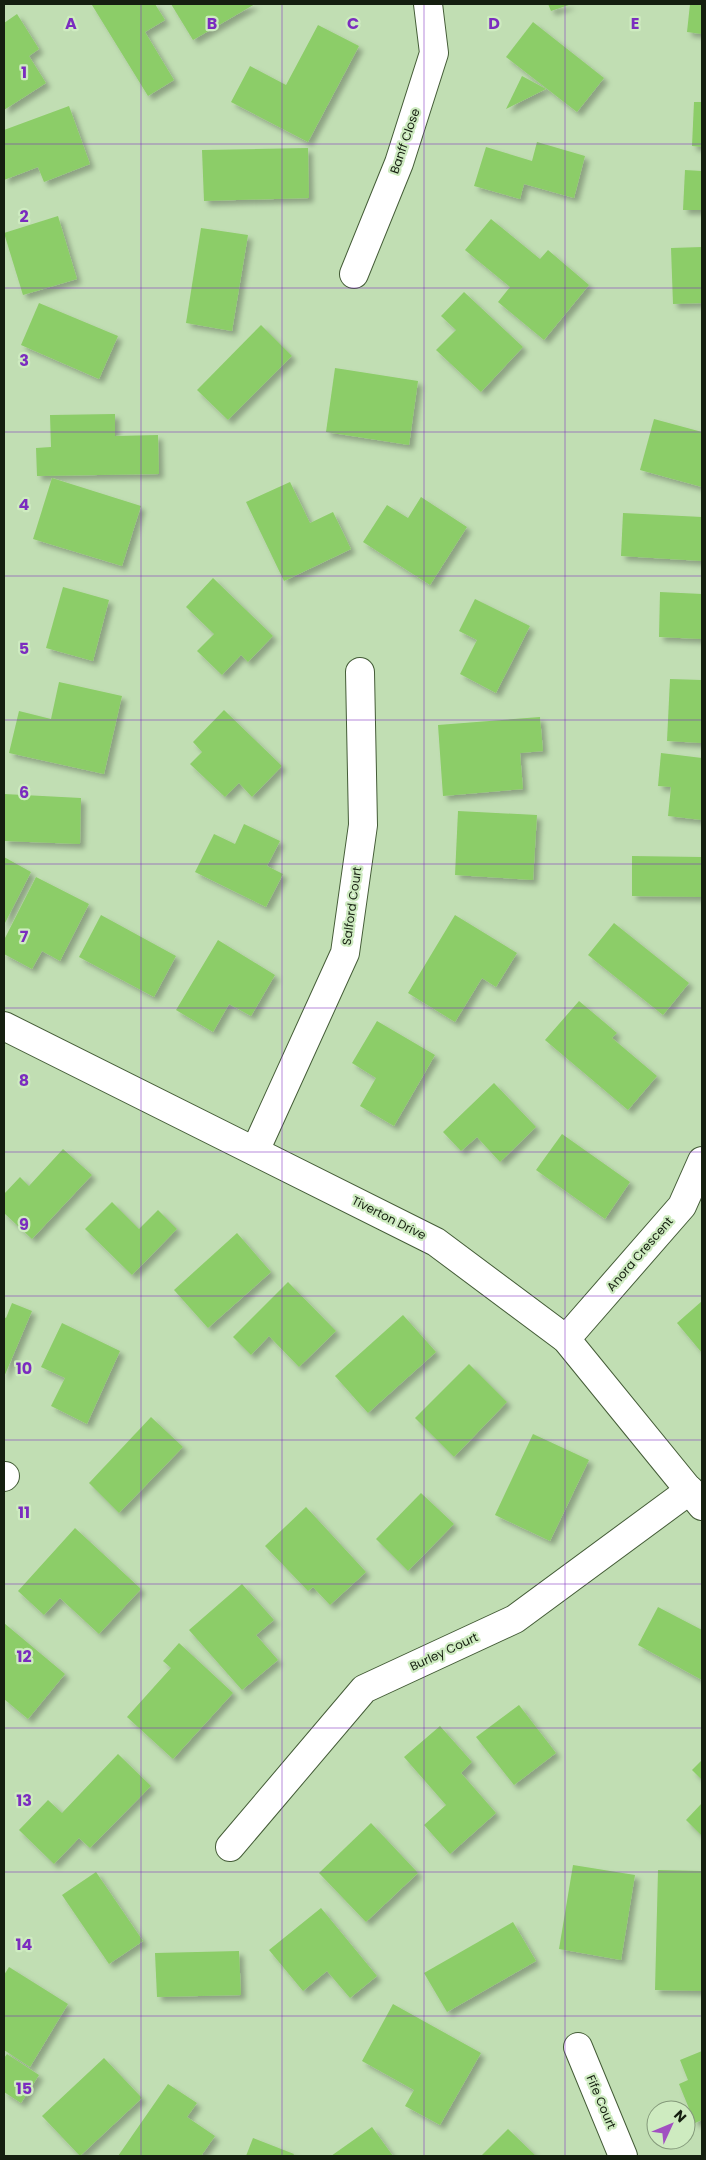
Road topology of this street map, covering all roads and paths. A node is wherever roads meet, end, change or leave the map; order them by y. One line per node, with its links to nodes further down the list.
1 (428, 4): 2 (street, Banff Close)
2 (354, 274)
3 (360, 672): 5 (street, Salford Court)
4 (4, 1026): 5 (street, Tiverton Drive)
5 (255, 1151): 7 (street, Tiverton Drive)
6 (702, 1161): 7 (street, Anora Crescent)
7 (566, 1339): 8 (street, Tiverton Drive)
8 (696, 1498): 9 (street, Burley Court)
9 (230, 1847)
10 (578, 2047): 11 (street, Fife Court)
11 (623, 2156)

